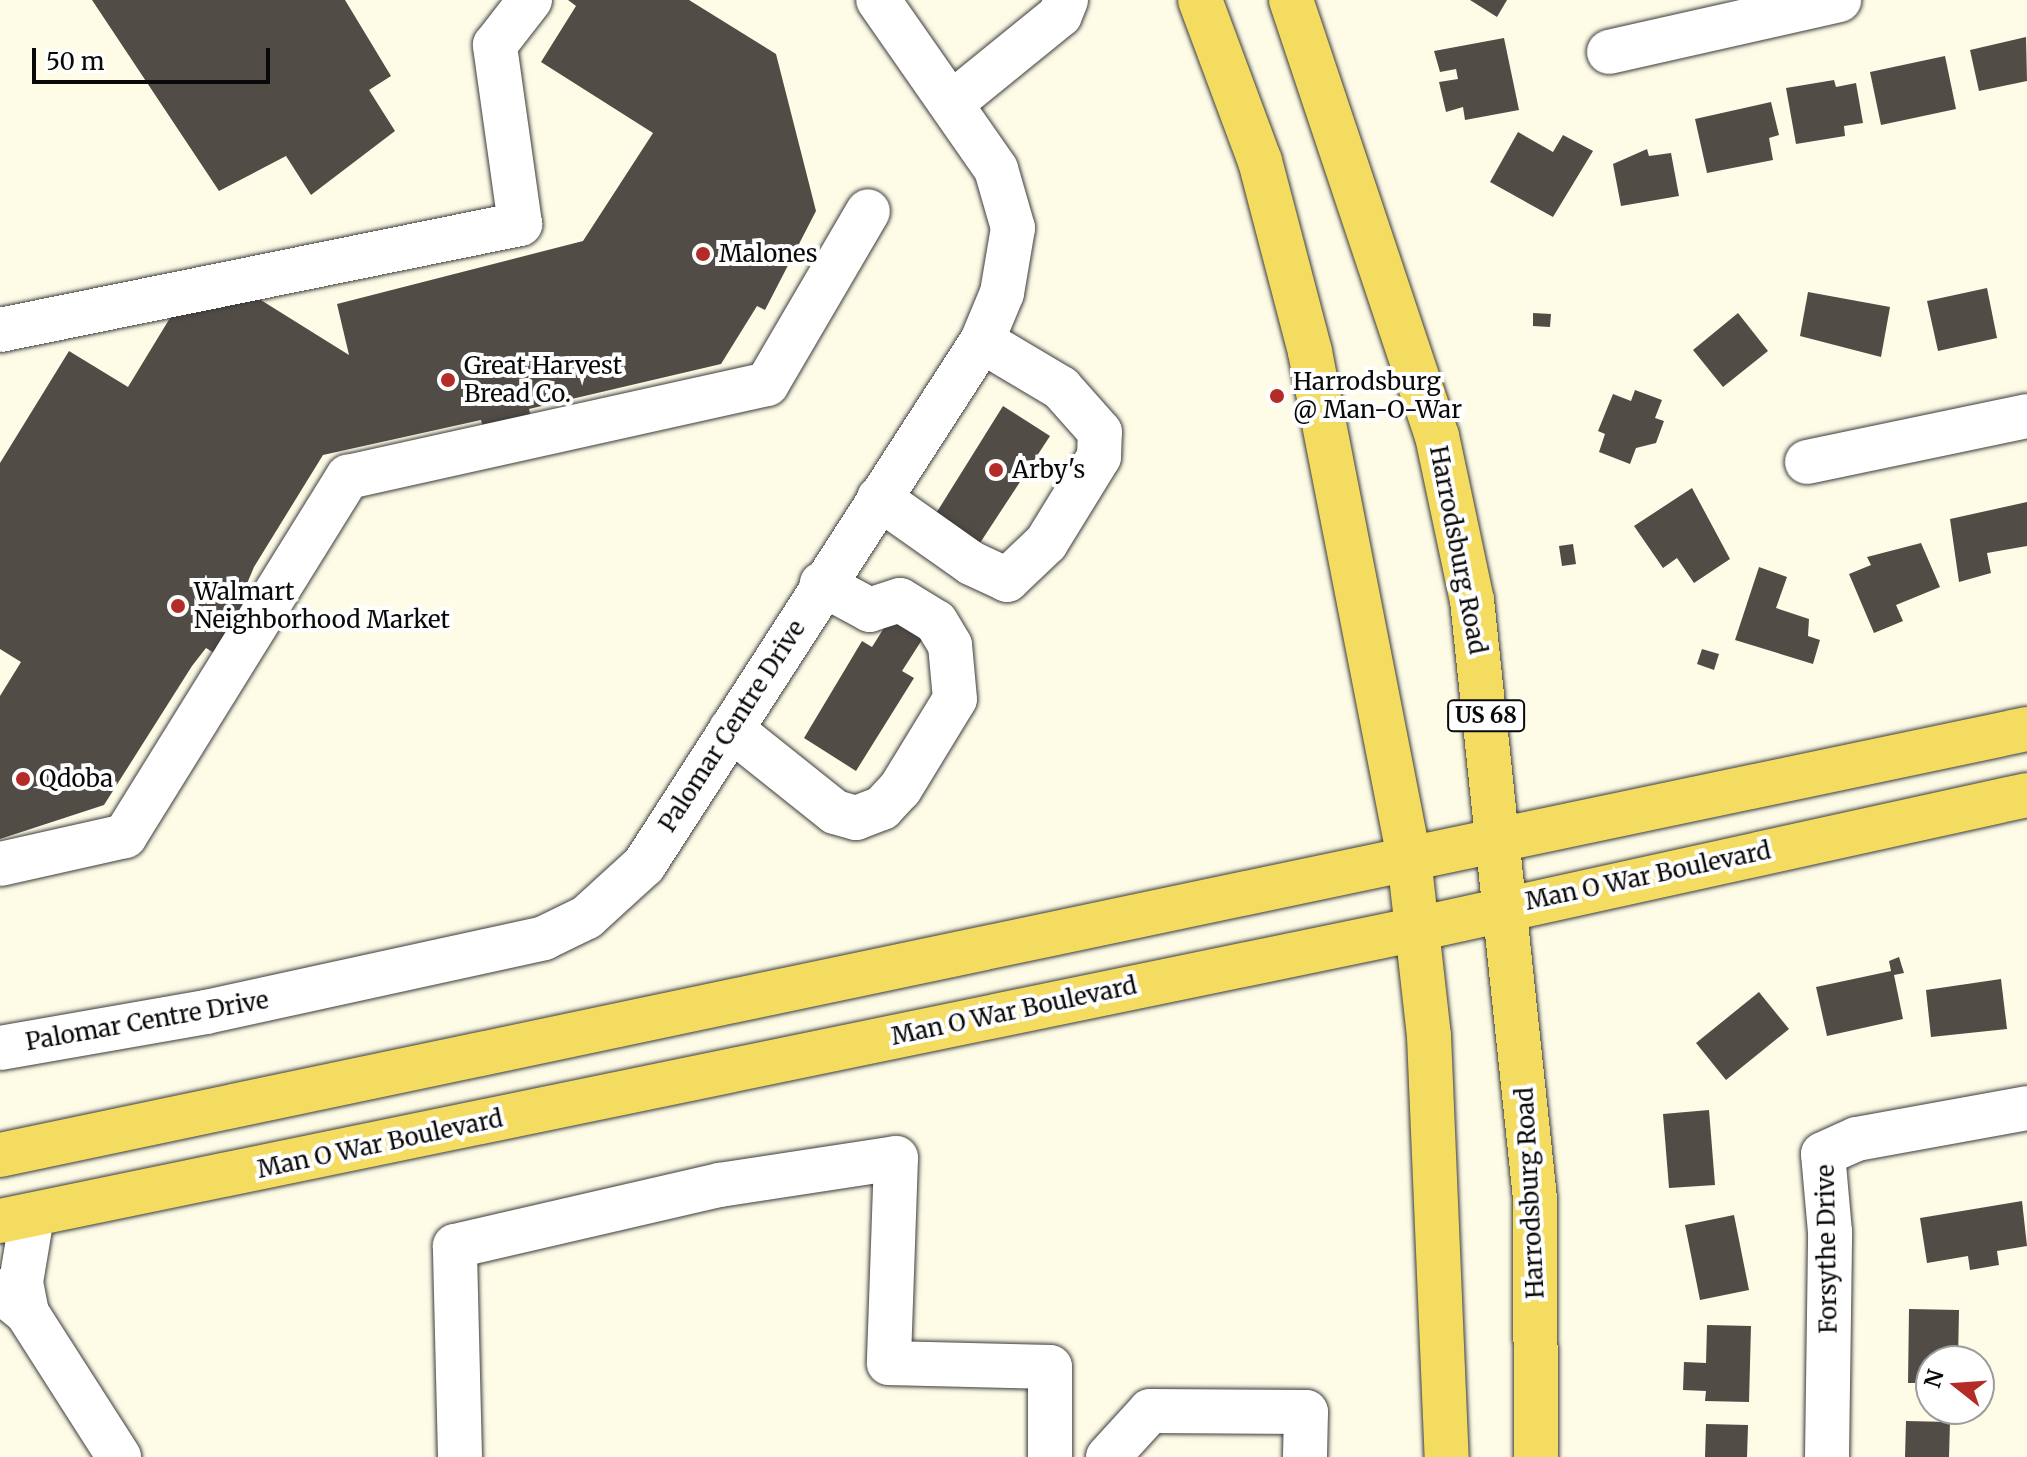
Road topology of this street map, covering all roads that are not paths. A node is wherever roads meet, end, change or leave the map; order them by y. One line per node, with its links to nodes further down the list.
1 (530, 0): 10 (street)
2 (878, 0): 8 (street, Palomar Centre Drive)
3 (1066, 0): 8 (street)
4 (1200, 0): 20 (main road)
5 (1291, 0): 19 (main road, Harrodsburg Road / US 68)
6 (1839, 0): 7 (street)
7 (1609, 52)
8 (953, 102): 11 (street, Palomar Centre Drive)
9 (868, 211): 21 (street)
10 (0, 330)
11 (982, 341): 14 (street, Palomar Centre Drive); 14 (street)
12 (2027, 416): 13 (street)
13 (1807, 462)
14 (879, 498): 15 (street, Palomar Centre Drive)
15 (822, 584): 16 (street, Palomar Centre Drive); 16 (street)
16 (731, 729): 24 (street, Palomar Centre Drive)
17 (2027, 729): 19 (main road)
18 (2027, 795): 22 (main road, Man O War Boulevard)
19 (1500, 837): 20 (main road); 22 (main road, Harrodsburg Road / US 68)
20 (1409, 858): 23 (main road); 26 (main road)
21 (0, 864)
22 (1509, 907): 23 (main road, Man O War Boulevard); 35 (main road, Harrodsburg Road / US 68)
23 (1417, 929): 27 (main road, Man O War Boulevard); 34 (main road)
24 (0, 1048)
25 (2027, 1108): 36 (street, Forsythe Drive)
26 (0, 1155)
27 (16, 1219): 28 (street)
28 (14, 1302): 31 (street)
29 (1050, 1446): 30 (street); 32 (street)
30 (1108, 1454): 33 (street)
31 (119, 1457)
32 (460, 1457)
33 (1305, 1457)
34 (1447, 1457)
35 (1536, 1457)
36 (1827, 1457)

